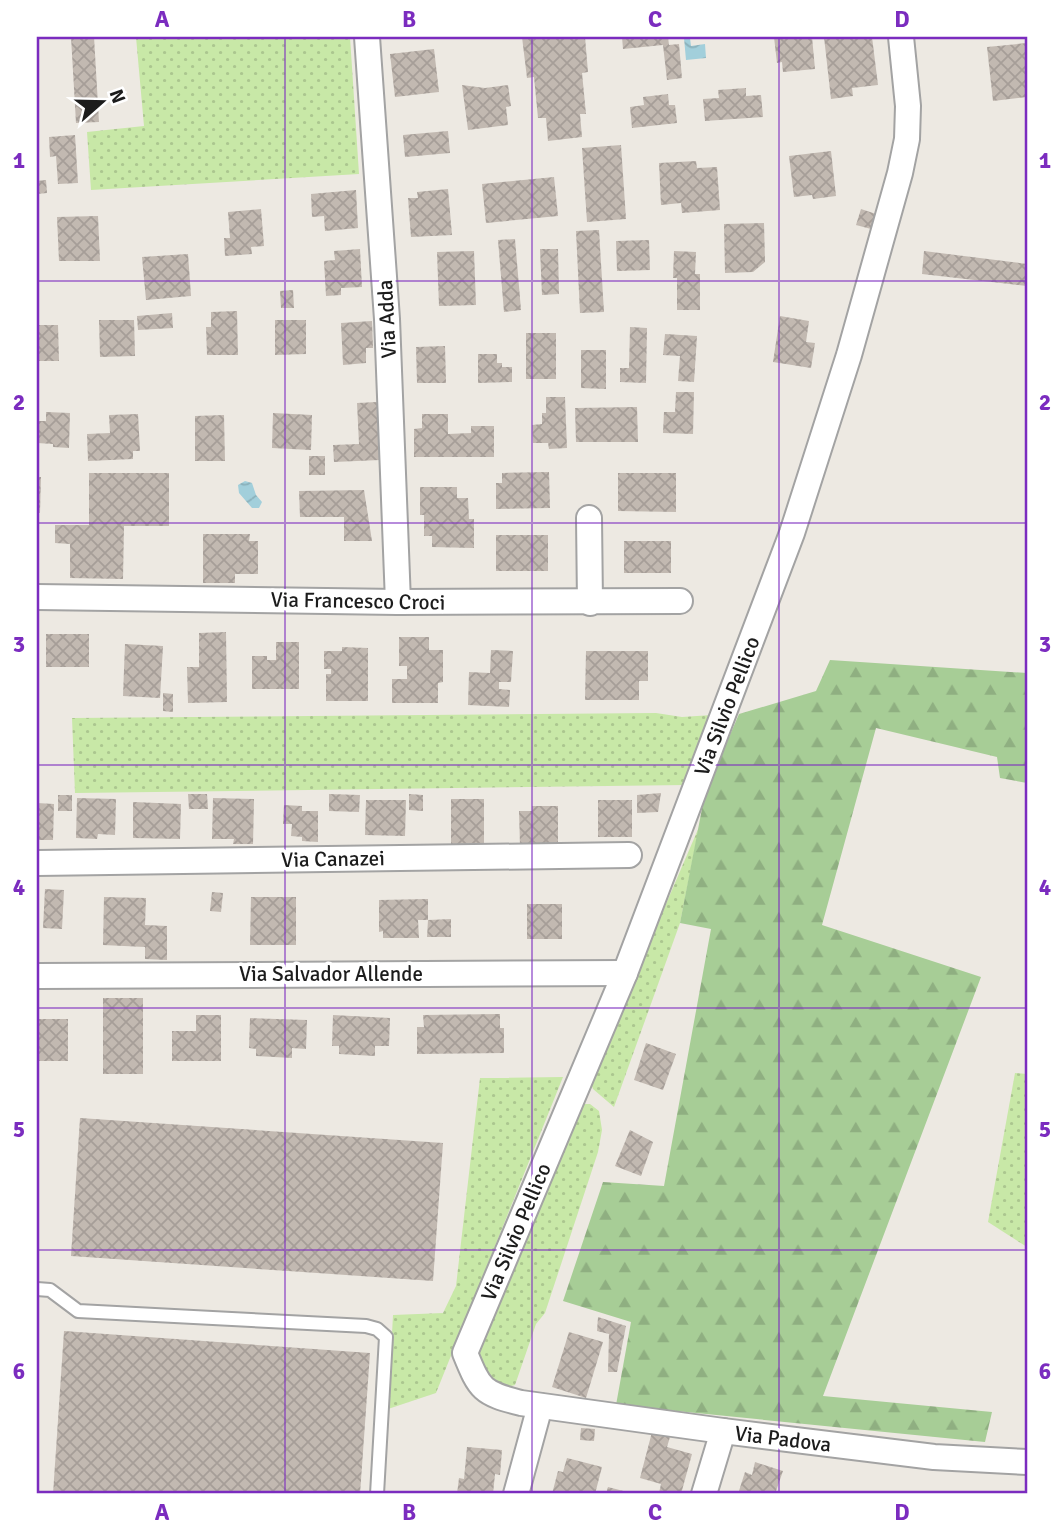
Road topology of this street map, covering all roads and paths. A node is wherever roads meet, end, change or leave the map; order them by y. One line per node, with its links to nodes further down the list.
1 (368, 37): 6 (street, Via Adda)
2 (901, 37): 10 (street, Via Silvio Pellico)
3 (589, 517): 7 (street)
4 (37, 597): 6 (street, Via Francesco Croci)
5 (680, 601): 7 (street, Via Francesco Croci)
6 (398, 602): 7 (street, Via Francesco Croci)
7 (590, 603)
8 (629, 855): 9 (street, Via Canazei)
9 (37, 863)
10 (625, 973): 11 (street, Via Salvador Allende); 13 (street, Via Silvio Pellico)
11 (37, 976)
12 (37, 1289): 17 (lane)
13 (466, 1353): 14 (street, Via Padova)
14 (540, 1406): 15 (street, Via Padova); 18 (street)
15 (723, 1431): 16 (street, Via Padova); 19 (street)
16 (1027, 1462)
17 (377, 1494)
18 (516, 1494)
19 (704, 1494)

